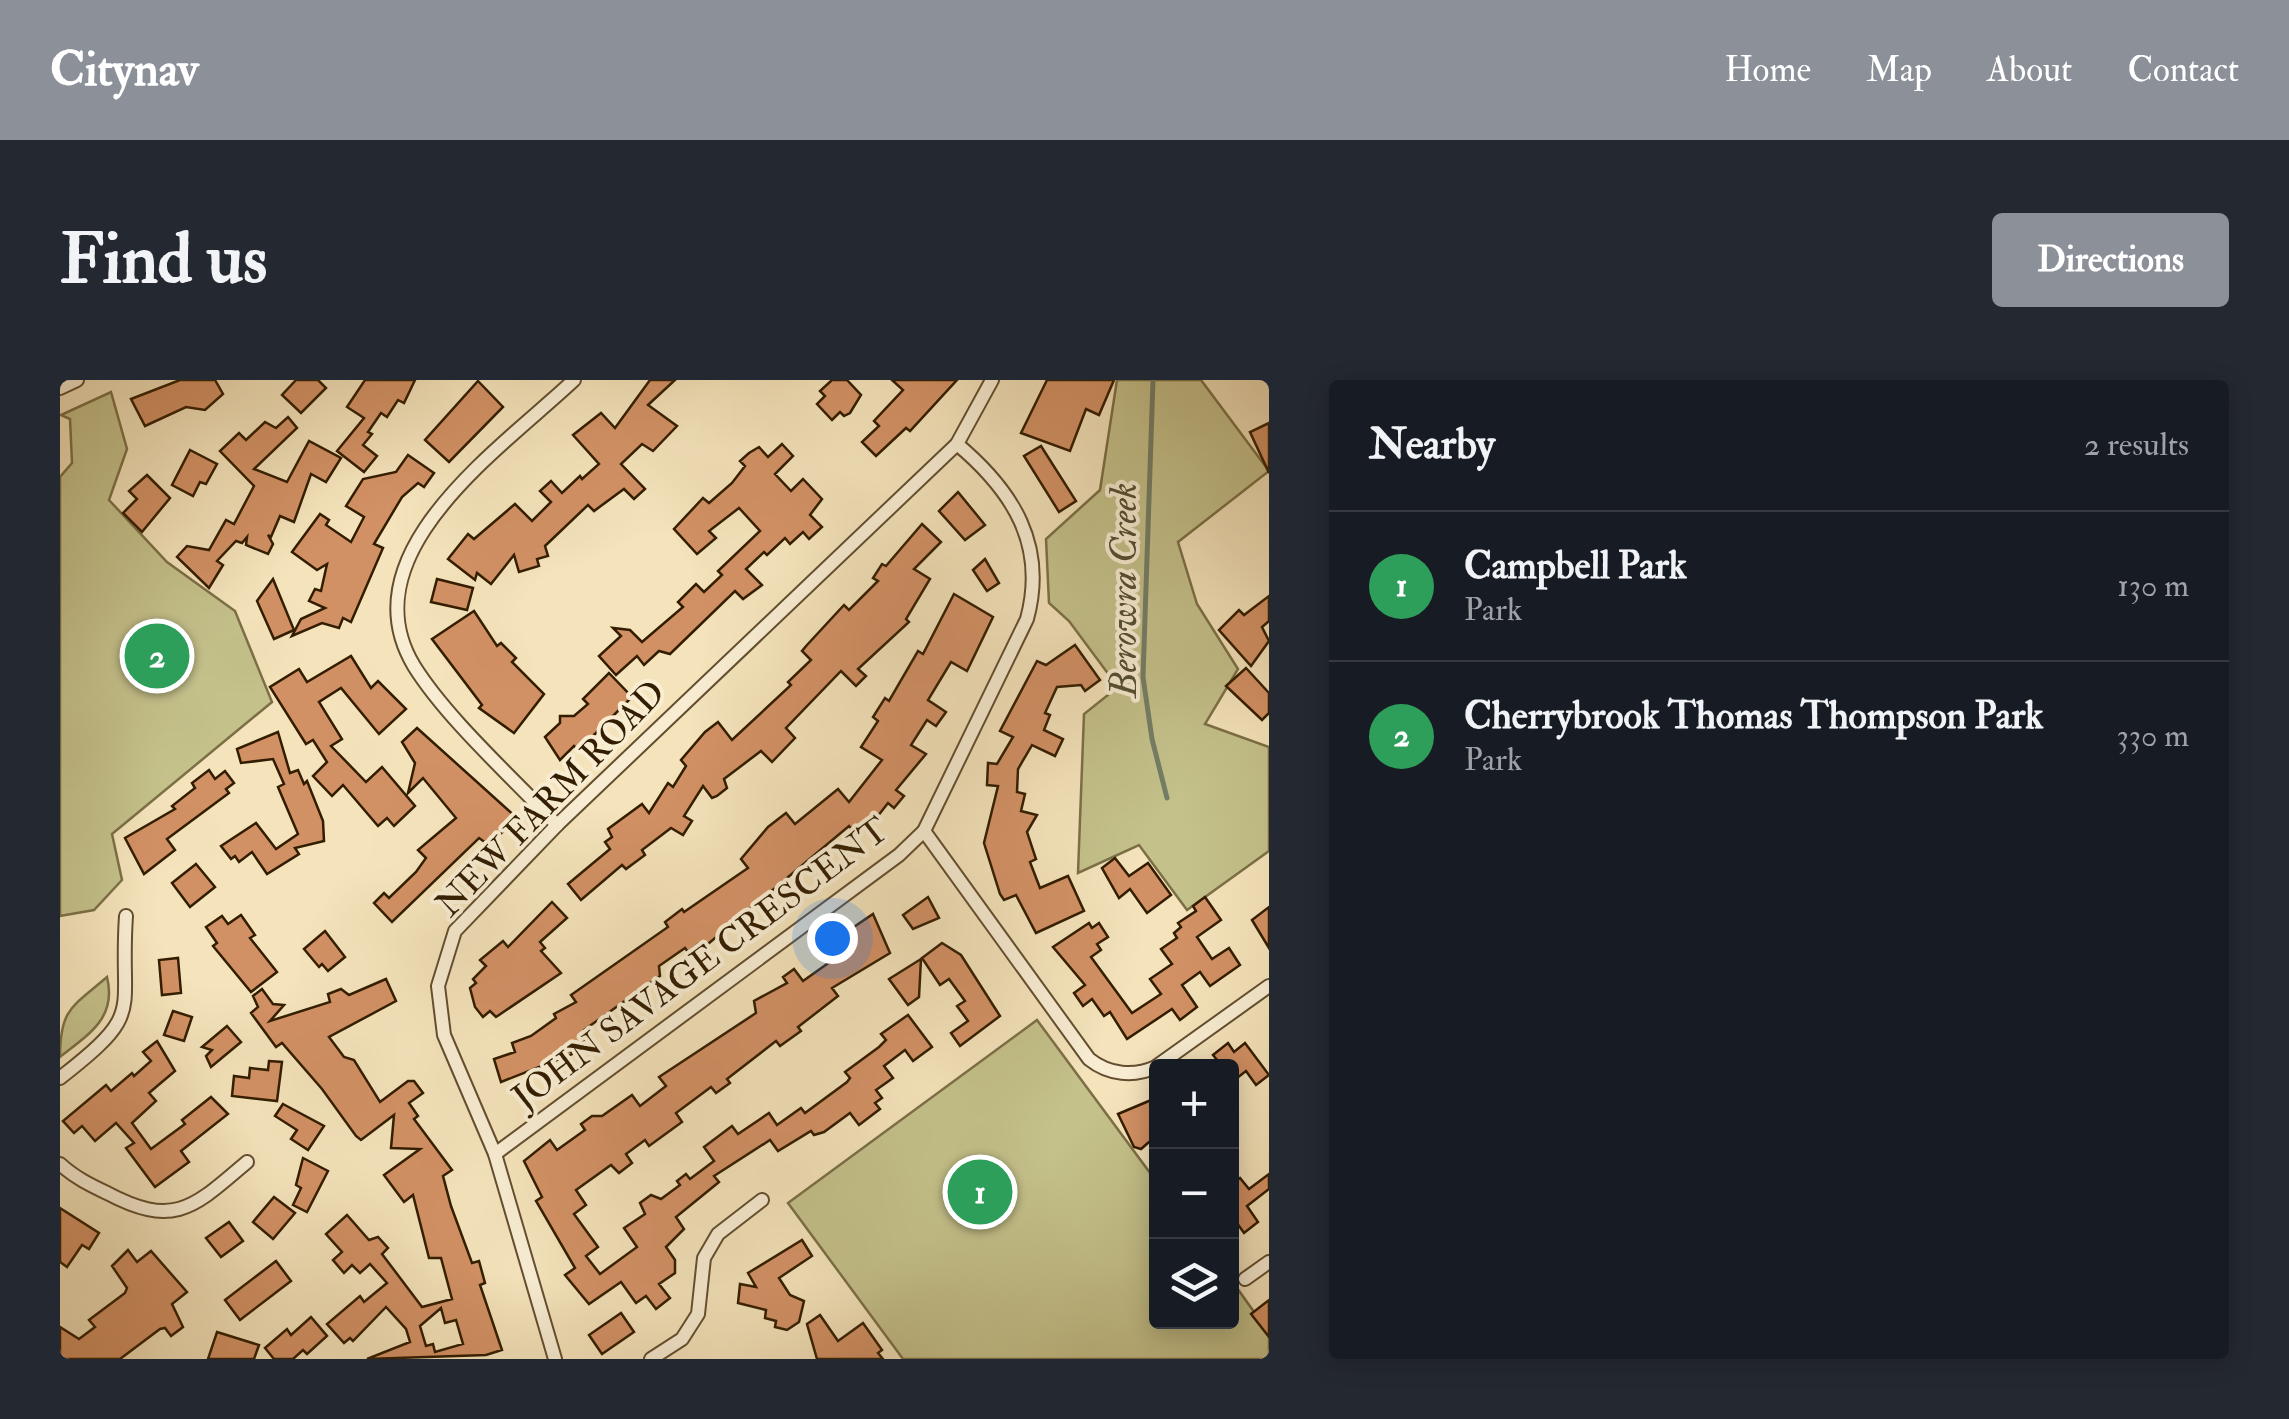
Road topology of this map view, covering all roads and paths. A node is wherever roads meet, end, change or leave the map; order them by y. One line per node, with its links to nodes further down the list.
1 (77, 380): 4 (street)
2 (574, 380): 6 (street)
3 (992, 380): 5 (street, NEW FARM ROAD)
4 (60, 388)
5 (957, 444): 6 (street, NEW FARM ROAD); 7 (street, JOHN SAVAGE CRESCENT)
6 (557, 824): 13 (street, NEW FARM ROAD)
7 (924, 830): 11 (street); 13 (street, JOHN SAVAGE CRESCENT)
8 (126, 916): 12 (street)
9 (1269, 986): 10 (street)
10 (1168, 1059)
11 (1149, 1069)
12 (60, 1078)
13 (495, 1154): 19 (street, NEW FARM ROAD)
14 (248, 1162): 15 (street)
15 (60, 1164)
16 (762, 1200): 20 (street)
17 (1269, 1262): 18 (street)
18 (1246, 1279)
19 (556, 1359)
20 (651, 1359)

